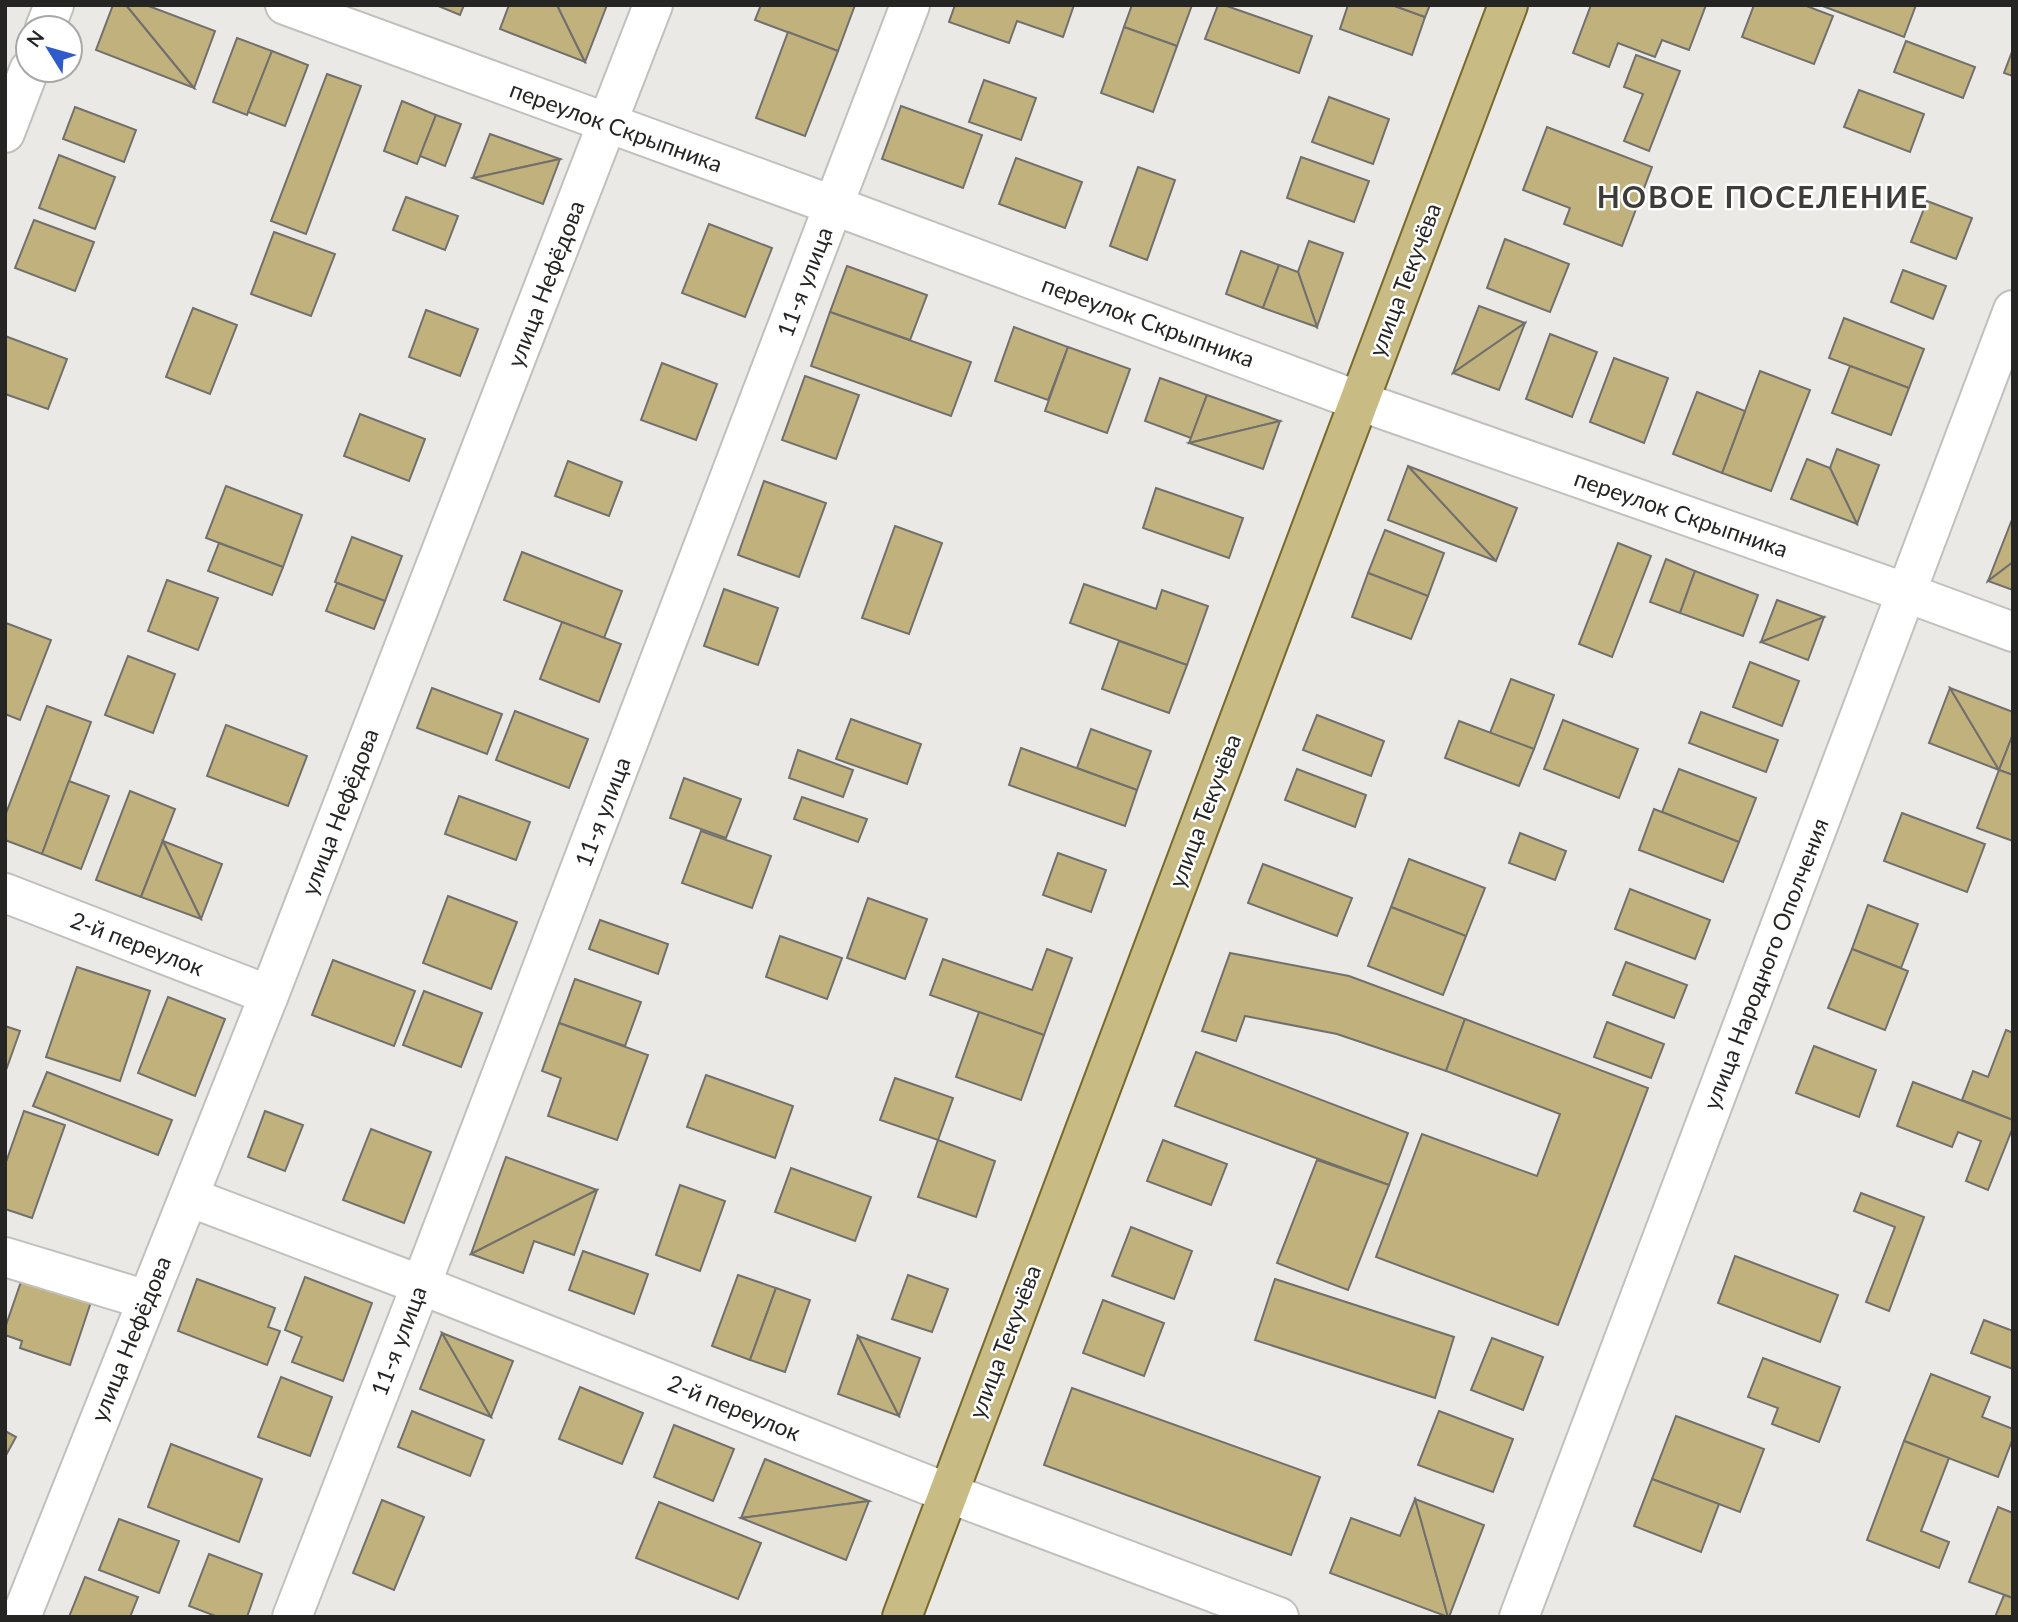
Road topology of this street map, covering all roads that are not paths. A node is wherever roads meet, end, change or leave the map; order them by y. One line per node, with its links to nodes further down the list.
1 (285, 5): 6 (street, переулок Скрыпника)
2 (653, 5): 6 (street, улица Нефёдова)
3 (910, 5): 8 (street, 11-я улица)
4 (1508, 5): 10 (main road, улица Текучёва)
5 (24, 84): 7 (street)
6 (608, 124): 8 (street, переулок Скрыпника); 14 (street, улица Нефёдова)
7 (5, 133)
8 (835, 206): 10 (street, переулок Скрыпника); 17 (street, 11-я улица)
9 (2013, 310): 11 (street, улица Народного Ополчения)
10 (1359, 401): 11 (street, переулок Скрыпника); 19 (main road, улица Текучёва)
11 (1907, 593): 12 (street, переулок Скрыпника); 24 (street, улица Народного Ополчения)
12 (2013, 632)
13 (5, 893): 14 (street, 2-й переулок)
14 (269, 995): 15 (street, улица Нефёдова)
15 (189, 1197): 17 (street, 2-й переулок); 18 (street, улица Нефёдова)
16 (5, 1257): 18 (street)
17 (421, 1285): 19 (street, 2-й переулок); 21 (street, 11-я улица)
18 (146, 1300): 20 (street, улица Нефёдова)
19 (948, 1493): 22 (main road, улица Текучёва); 23 (street, 2-й переулок)
20 (21, 1617)
21 (292, 1617)
22 (902, 1617)
23 (1279, 1617)
24 (1518, 1617)

